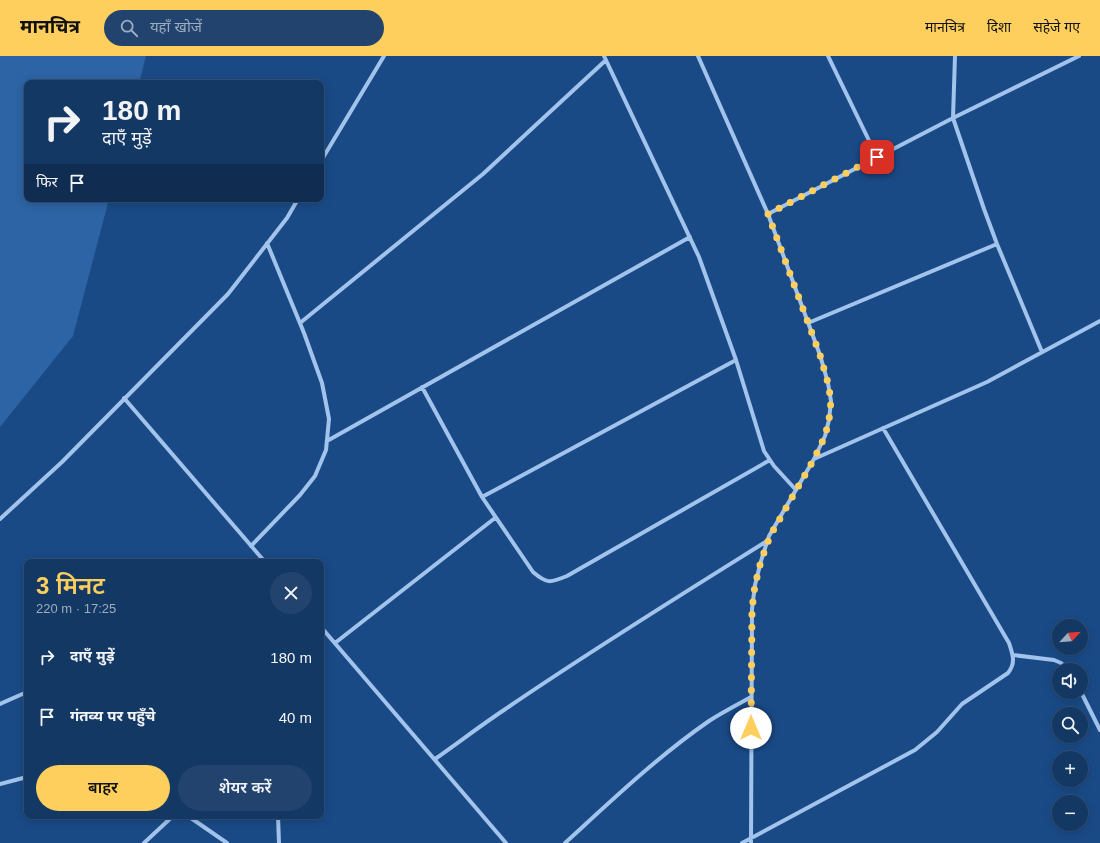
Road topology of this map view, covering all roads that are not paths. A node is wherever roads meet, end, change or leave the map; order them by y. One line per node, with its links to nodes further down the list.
1 (384, 56): 8 (street)
2 (698, 56): 11 (street)
3 (828, 56): 9 (street)
4 (955, 56): 7 (street)
5 (1079, 56): 7 (street)
6 (605, 58): 12 (street); 16 (street)
7 (953, 118): 9 (street); 14 (street)
8 (324, 156)
9 (877, 157): 11 (street)
10 (296, 202): 13 (street)
11 (768, 214): 17 (street)
12 (690, 237): 19 (street); 20 (street)
13 (267, 243): 16 (street); 21 (street)
14 (997, 244): 17 (street); 18 (street)
15 (1100, 321): 18 (street)
16 (300, 323): 23 (street)
17 (808, 323): 24 (street)
18 (1042, 352): 22 (street)
19 (736, 360): 25 (street); 27 (street)
20 (422, 387): 23 (street); 27 (street)
21 (124, 398): 29 (street); 31 (street)
22 (883, 428): 24 (street); 35 (street)
23 (327, 441): 31 (street)
24 (814, 459): 26 (street)
25 (770, 460): 26 (street); 28 (street)
26 (796, 490): 30 (street)
27 (482, 497): 28 (street)
28 (495, 518): 34 (street)
29 (0, 519)
30 (768, 541): 38 (street); 42 (street)
31 (251, 546): 32 (street)
32 (263, 559)
33 (324, 630): 34 (street)
34 (335, 643): 42 (street)
35 (1013, 655): 36 (street); 48 (street)
36 (1061, 663)
37 (24, 693): 40 (street)
38 (751, 697): 48 (street); 53 (street)
39 (1084, 699): 41 (street)
40 (0, 704)
41 (1100, 730)
42 (435, 759): 52 (street)
43 (24, 778): 44 (street)
44 (0, 784)
45 (170, 819): 49 (street)
46 (192, 819): 50 (street)
47 (278, 819): 51 (street)
48 (751, 838): 54 (street); 55 (street)
49 (144, 843)
50 (227, 843)
51 (279, 843)
52 (506, 843)
53 (565, 843)
54 (742, 843)
55 (752, 843)

